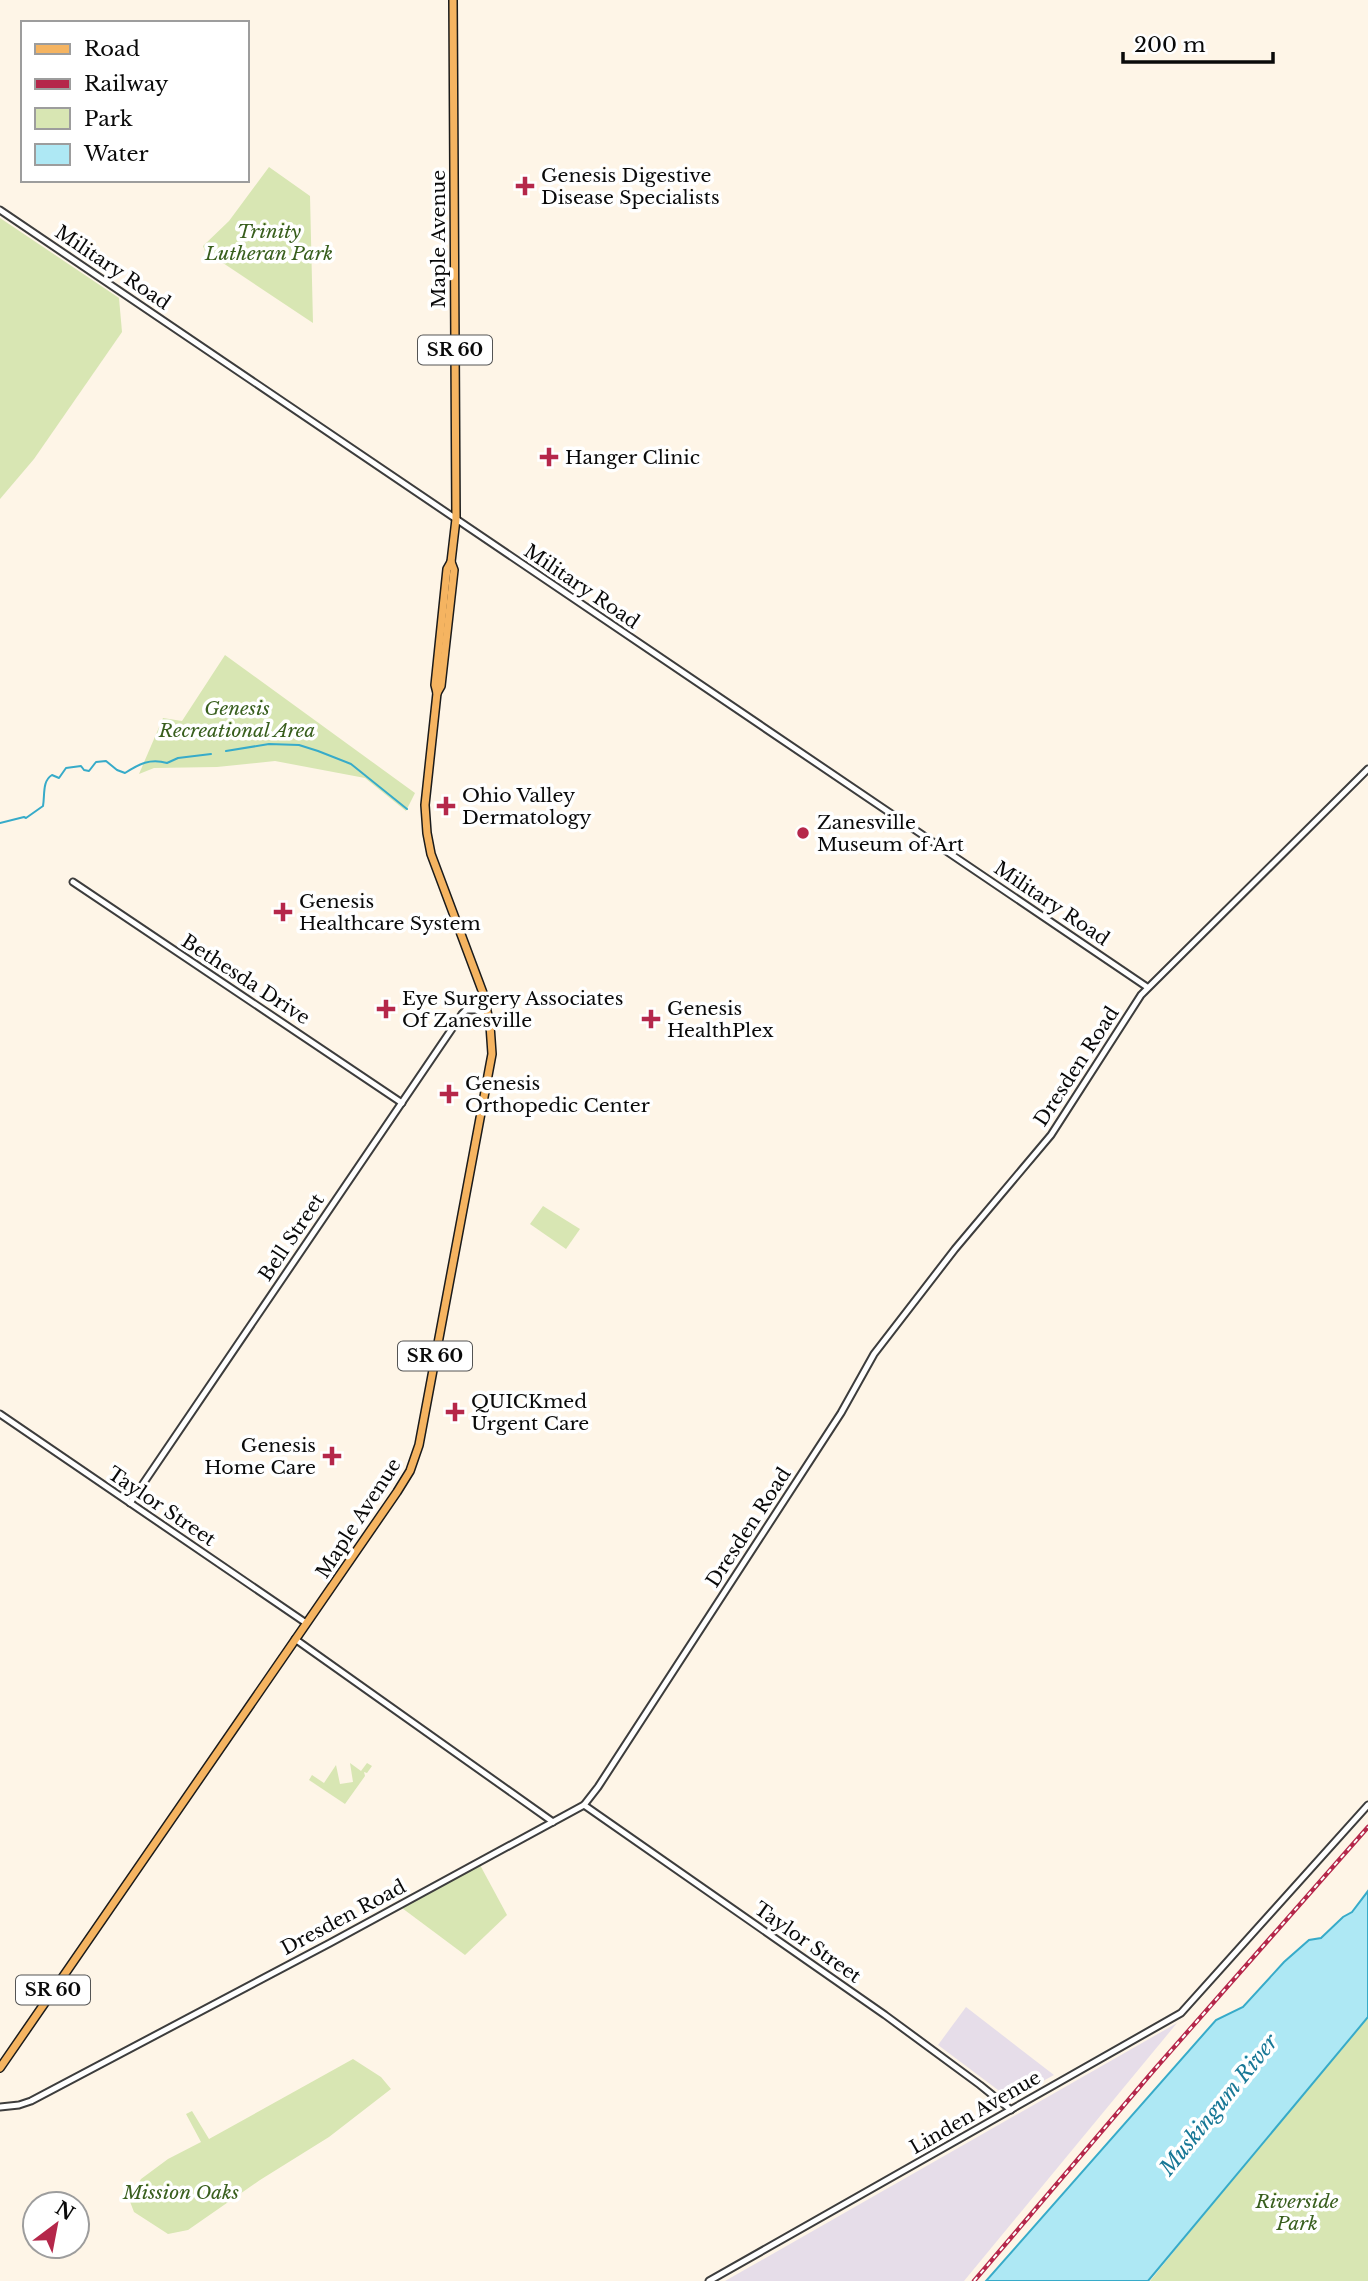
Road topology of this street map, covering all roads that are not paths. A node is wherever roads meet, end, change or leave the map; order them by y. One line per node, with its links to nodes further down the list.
1 (453, 0): 3 (main road, Maple Avenue / SR 60)
2 (0, 210): 3 (street, Military Road)
3 (456, 519): 6 (street, Military Road); 7 (main road, Maple Avenue / SR 60)
4 (1368, 769): 6 (street, Dresden Road)
5 (73, 882): 10 (street, Bethesda Drive)
6 (1147, 987): 15 (street, Dresden Road)
7 (483, 993): 8 (street, Bell Street); 9 (main road, Maple Avenue / SR 60)
8 (466, 1010): 9 (street); 10 (street, Bell Street)
9 (489, 1018): 13 (main road, Maple Avenue / SR 60)
10 (402, 1103): 12 (street, Bell Street)
11 (0, 1415): 12 (street, Taylor Street)
12 (130, 1503): 13 (street, Taylor Street)
13 (306, 1623): 14 (main road, Maple Avenue / SR 60)
14 (295, 1639): 17 (street); 18 (main road, Maple Avenue / SR 60)
15 (584, 1805): 17 (street, Dresden Road); 20 (street, Taylor Street)
16 (1368, 1805): 20 (street, Linden Avenue)
17 (553, 1822): 19 (street, Dresden Road)
18 (0, 2068)
19 (0, 2107)
20 (1011, 2110): 21 (street, Linden Avenue)
21 (709, 2281)

